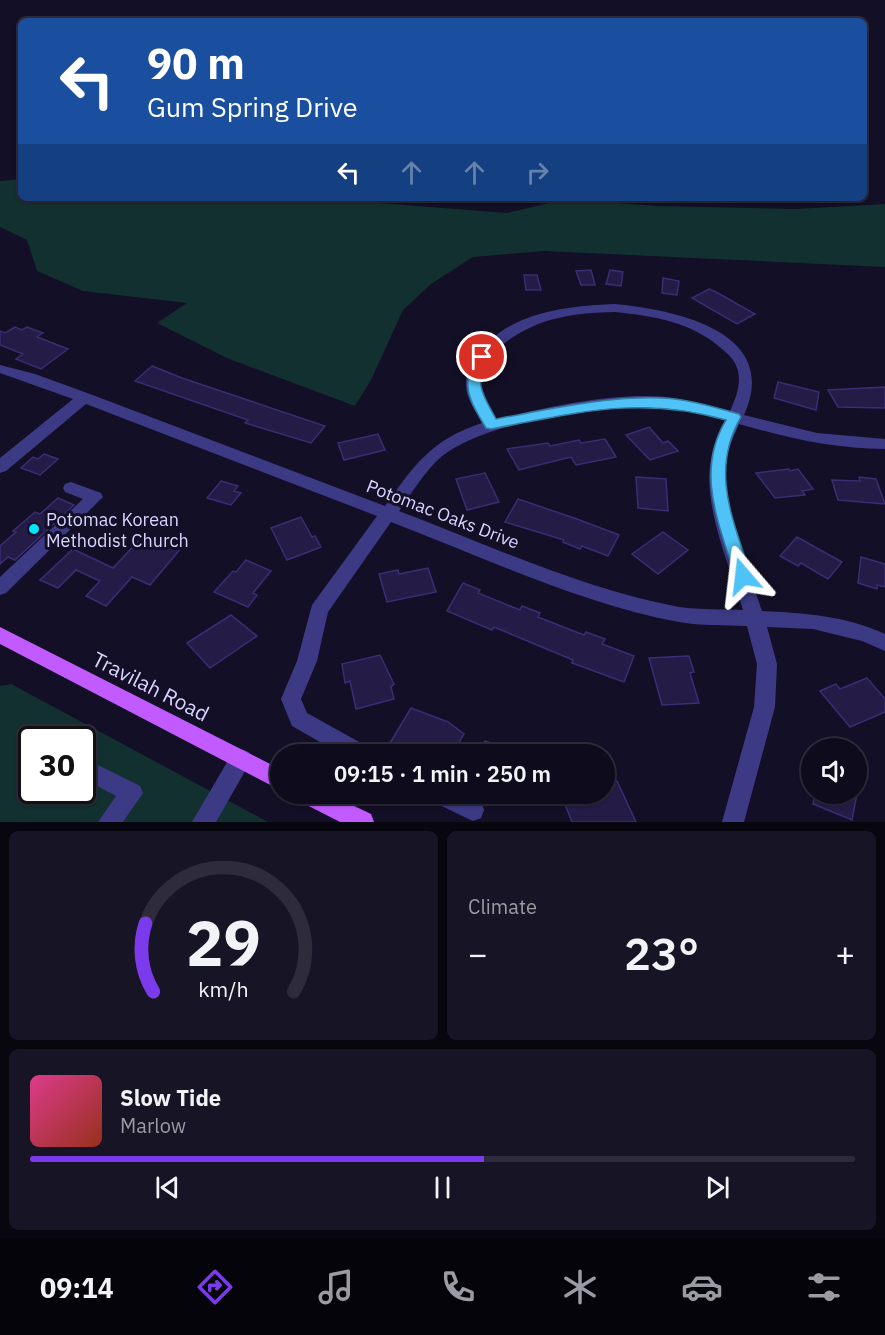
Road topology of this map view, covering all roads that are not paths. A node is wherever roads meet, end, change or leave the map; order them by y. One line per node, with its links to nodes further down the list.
1 (0, 369): 2 (street, Potomac Oaks Drive)
2 (86, 397): 6 (street); 8 (street, Potomac Oaks Drive)
3 (734, 417): 4 (street); 4 (street); 5 (street); 10 (street)
4 (491, 425): 8 (street)
5 (885, 444)
6 (0, 467)
7 (71, 488): 9 (street)
8 (389, 515): 10 (street, Potomac Oaks Drive); 13 (street)
9 (0, 588)
10 (756, 616): 12 (street, Potomac Oaks Drive); 23 (street)
11 (0, 635): 14 (main road, Travilah Road)
12 (885, 644)
13 (343, 744)
14 (241, 759): 16 (main road, Travilah Road); 21 (street)
15 (96, 774): 20 (street)
16 (270, 775)
17 (327, 804): 22 (main road)
18 (460, 804): 19 (street)
19 (473, 810)
20 (109, 822)
21 (203, 822)
22 (363, 822)
23 (733, 822)

